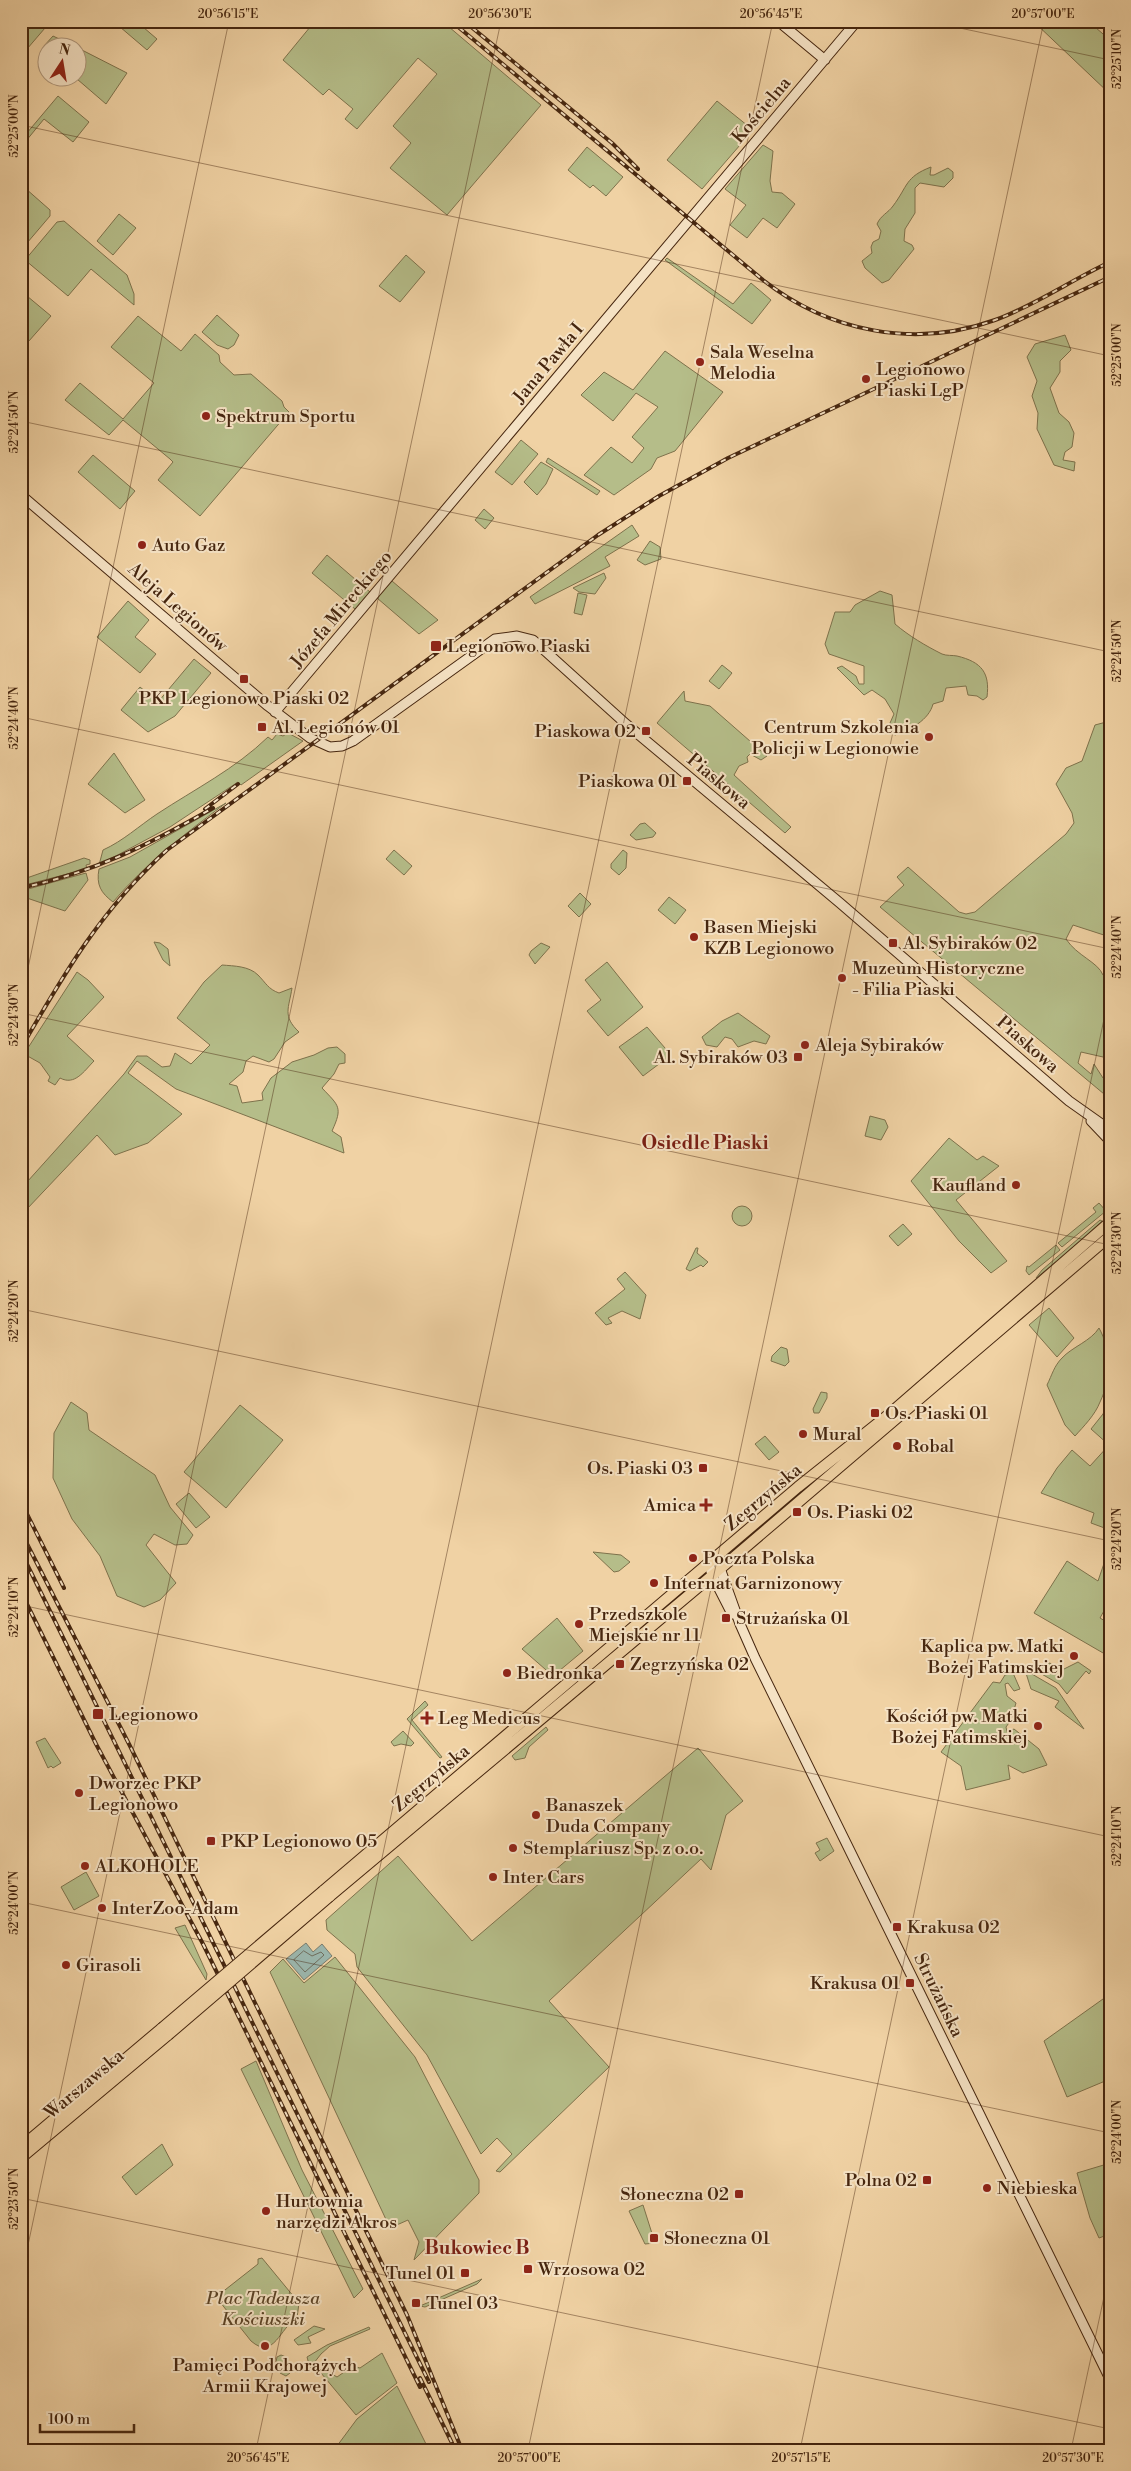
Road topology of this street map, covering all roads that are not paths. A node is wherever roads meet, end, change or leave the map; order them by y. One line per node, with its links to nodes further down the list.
1 (778, 21): 3 (street)
2 (857, 21): 3 (street, Kościelna)
3 (825, 60): 4 (street, Kościelna)
4 (691, 221): 6 (street, Jana Pawła I)
5 (21, 494): 7 (street, Aleja Legionów)
6 (432, 526): 7 (street, Józefa Mireckiego)
7 (275, 712): 8 (street, Aleja Legionów)
8 (314, 742): 9 (street, Piaskowa)
9 (1081, 1110): 10 (street, Piaskowa); 11 (street, Piaskowa)
10 (1110, 1130)
11 (1110, 1141)
12 (1110, 1222): 14 (main road, Zegrzyńska)
13 (1110, 1236): 15 (main road, Zegrzyńska)
14 (712, 1560): 15 (street, Strużańska); 16 (main road, Zegrzyńska)
15 (716, 1572): 16 (main road, Zegrzyńska); 20 (street, Strużańska)
16 (326, 1894): 17 (main road, Zegrzyńska, bridge)
17 (165, 2031): 18 (main road, Warszawska); 19 (main road, Warszawska)
18 (21, 2146)
19 (21, 2158)
20 (1110, 2379)

